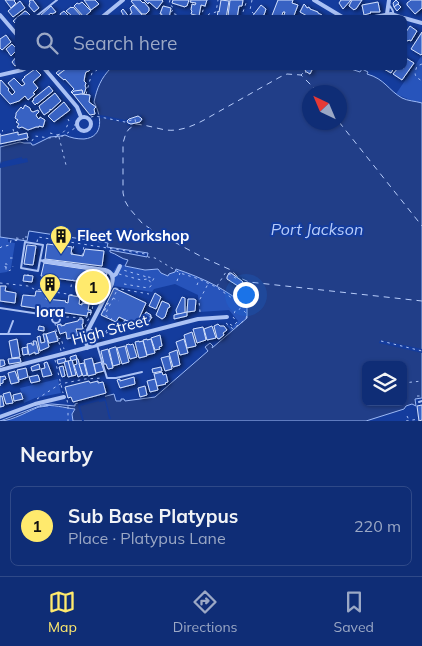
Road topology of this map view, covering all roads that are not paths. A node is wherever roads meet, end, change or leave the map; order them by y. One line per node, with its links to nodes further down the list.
1 (57, 0): 8 (lane)
2 (122, 0): 9 (street)
3 (314, 0): 10 (street)
4 (388, 2): 5 (street); 6 (lane)
5 (387, 14): 6 (street); 11 (street)
6 (393, 14)
7 (0, 15): 14 (street)
8 (38, 15)
9 (104, 15)
10 (339, 15)
11 (382, 15)
12 (407, 19): 13 (street)
13 (422, 23)
14 (15, 31)
15 (22, 70): 17 (street)
16 (46, 70): 18 (street)
17 (0, 75)
18 (81, 117): 18 (street)
19 (42, 260): 19 (lane); 21 (street)
20 (121, 268): 21 (street)
21 (113, 276): 32 (street)
22 (0, 308): 23 (lane)
23 (53, 316): 23 (lane)
24 (227, 317): 30 (street, High Street)
25 (13, 321): 28 (lane)
26 (127, 321): 30 (lane)
27 (0, 334): 28 (lane)
28 (8, 334): 29 (lane)
29 (30, 334)
30 (125, 337): 31 (street, High Street)
31 (97, 345): 32 (street, High Street); 34 (lane)
32 (87, 348): 33 (street, High Street)
33 (0, 370)
34 (142, 372)
35 (64, 397): 36 (street)
36 (0, 417)

